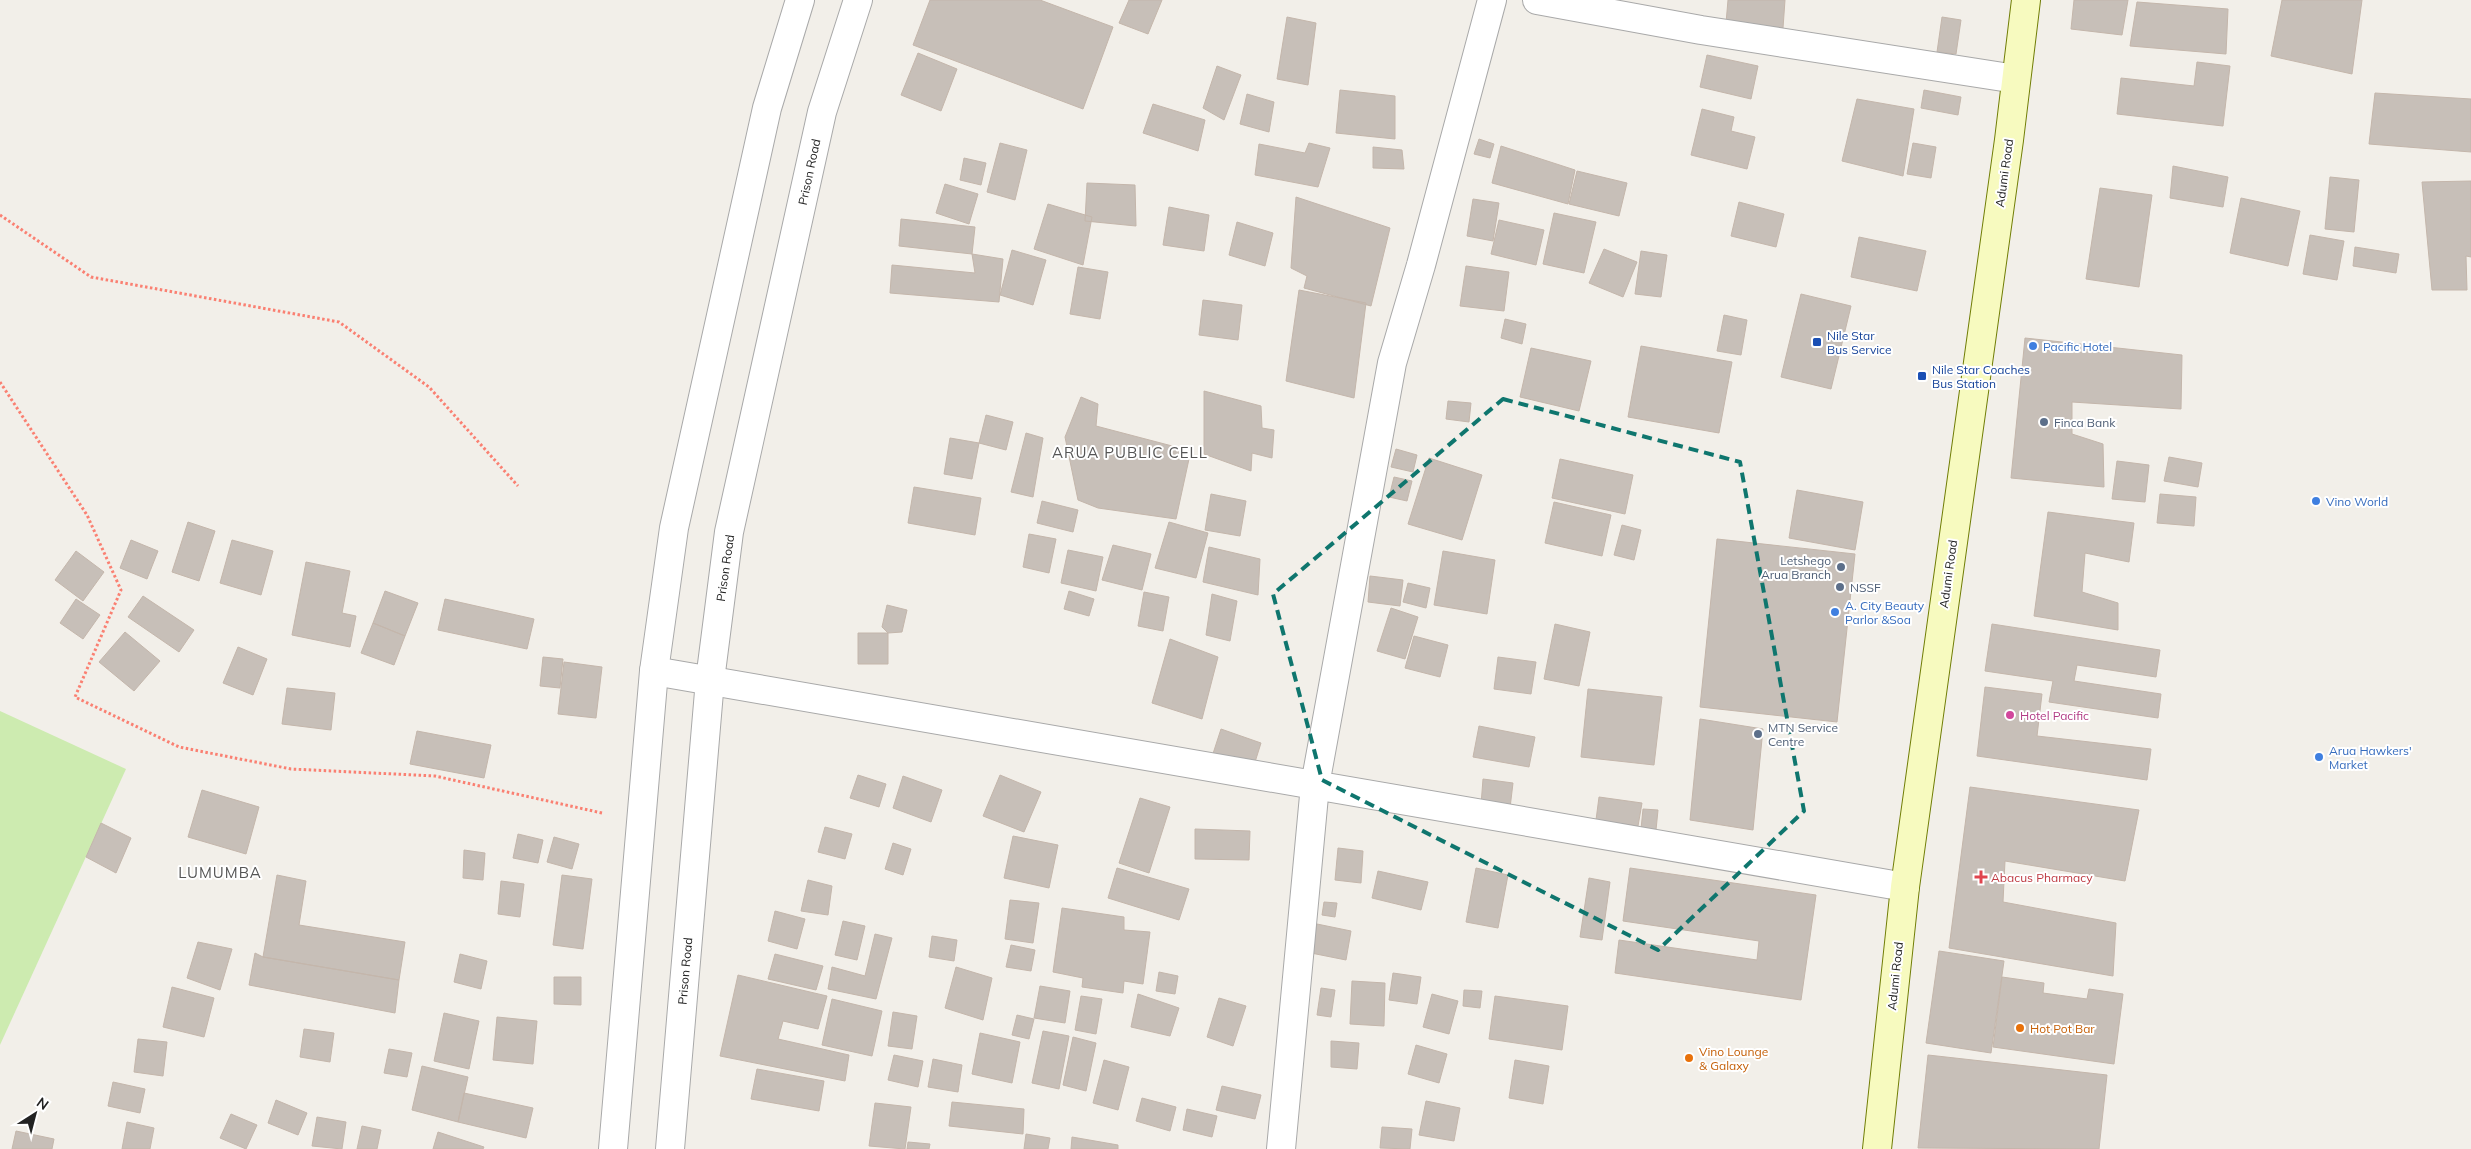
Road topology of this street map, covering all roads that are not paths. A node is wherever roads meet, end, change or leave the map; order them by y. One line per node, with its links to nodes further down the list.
1 (800, 0): 7 (street)
2 (858, 0): 8 (street, Prison Road)
3 (1492, 0): 9 (street)
4 (1537, 0): 6 (street)
5 (2026, 0): 6 (main road, Adumi Road)
6 (2016, 79): 10 (main road, Adumi Road)
7 (654, 671): 8 (street); 11 (street)
8 (710, 680): 9 (street); 12 (street, Prison Road)
9 (1315, 785): 10 (street); 13 (street)
10 (1905, 887): 14 (main road, Adumi Road)
11 (613, 1149)
12 (670, 1149)
13 (1281, 1149)
14 (1877, 1149)

